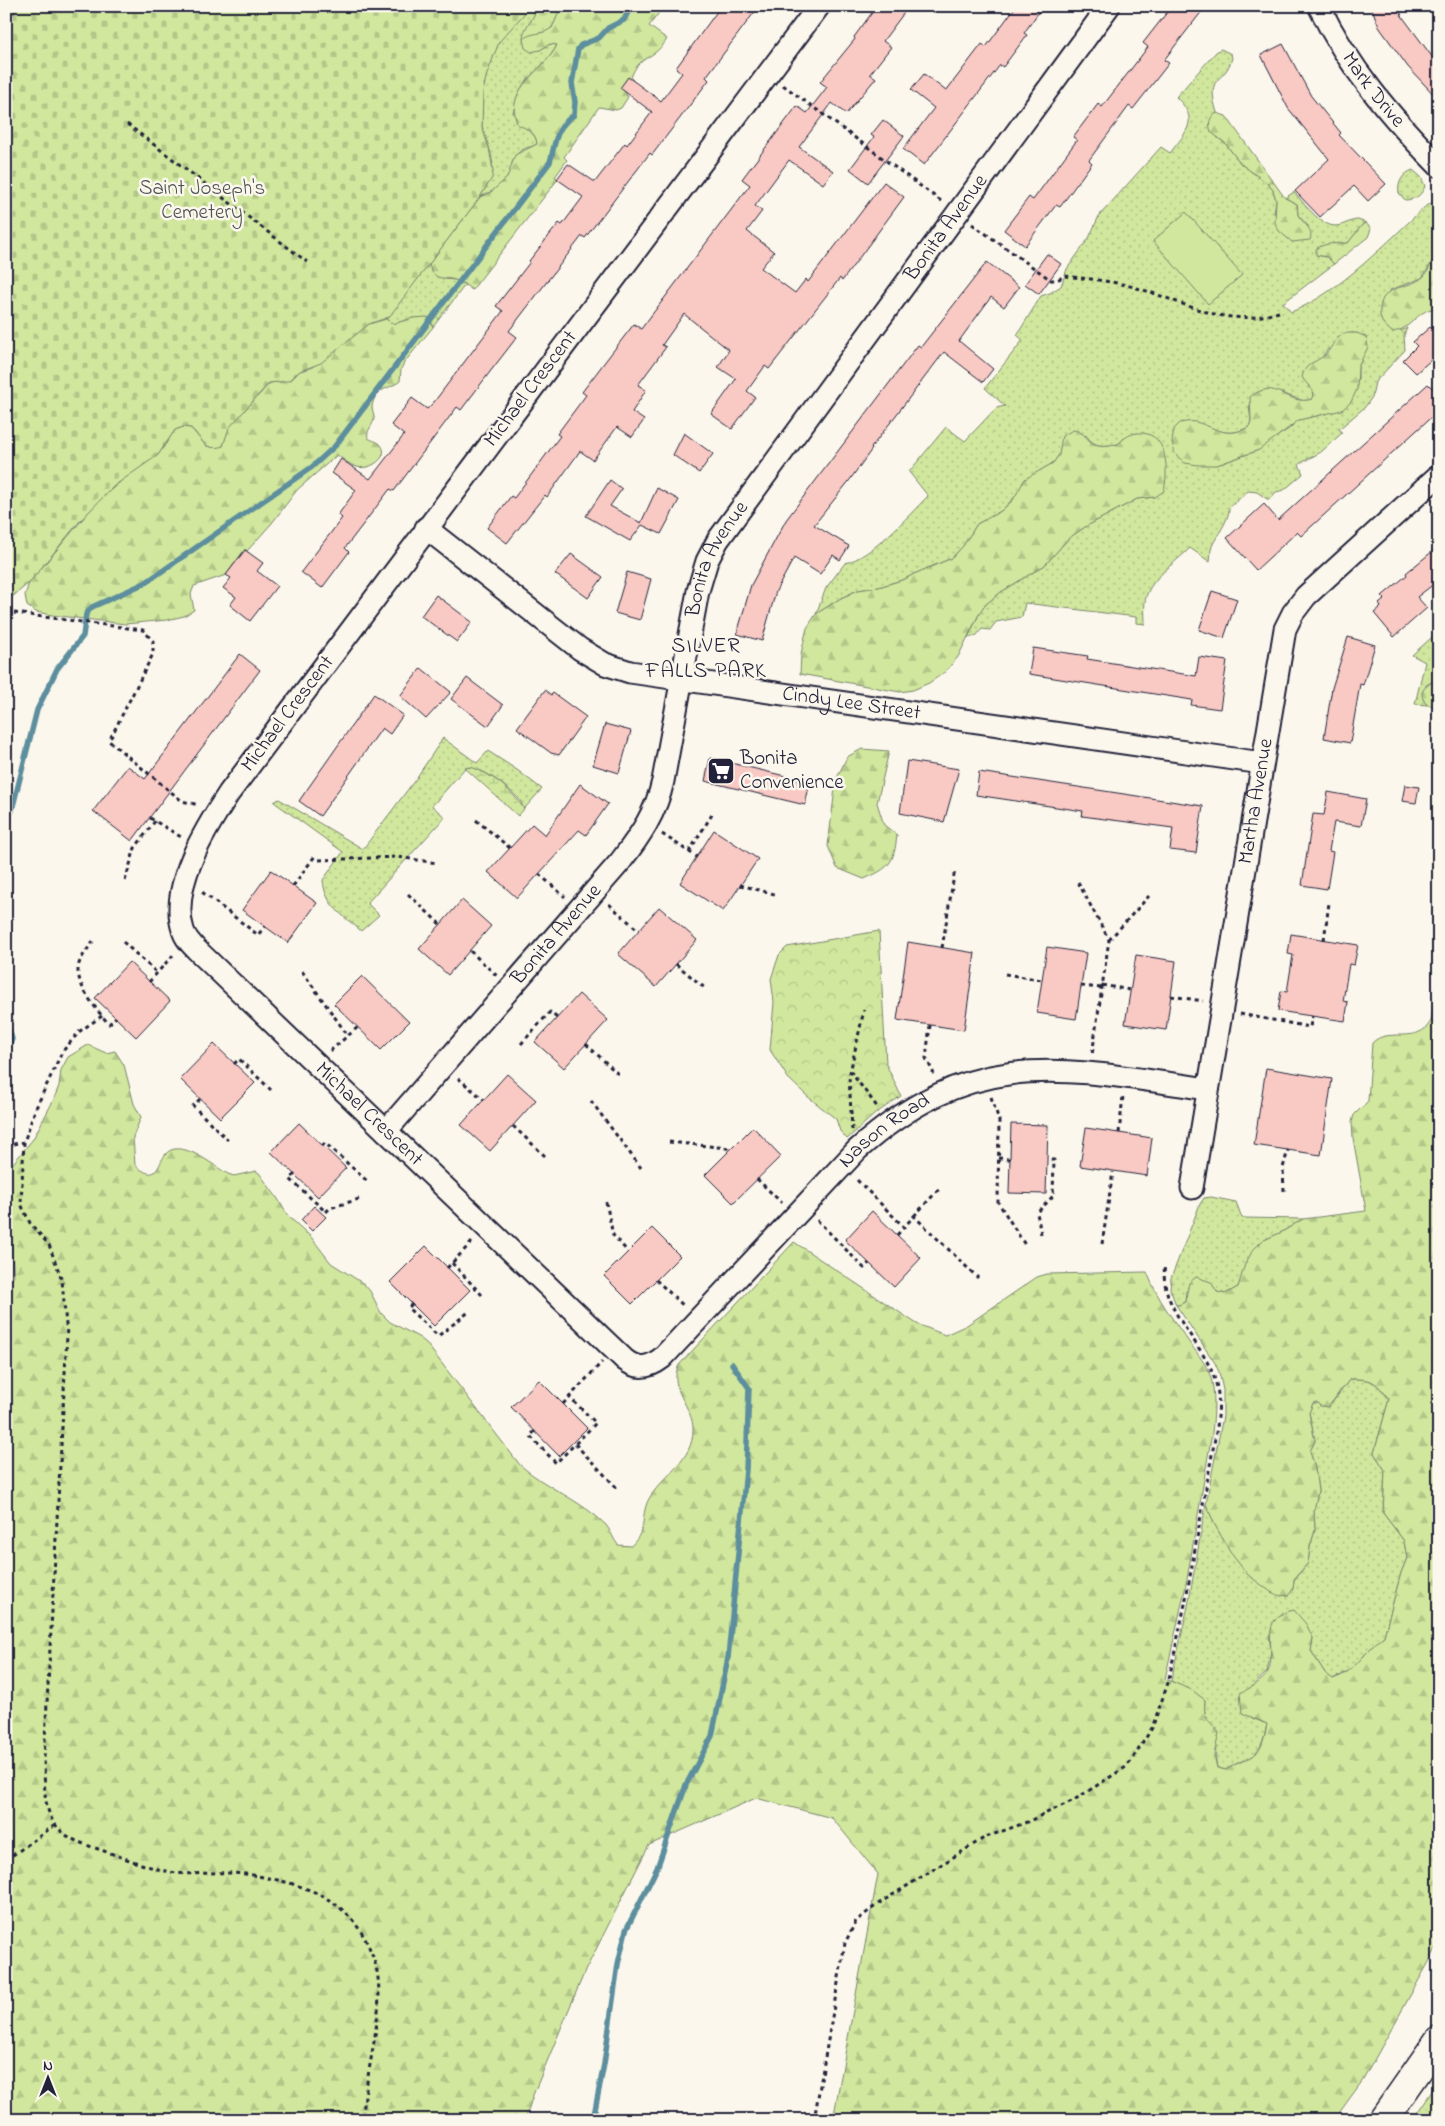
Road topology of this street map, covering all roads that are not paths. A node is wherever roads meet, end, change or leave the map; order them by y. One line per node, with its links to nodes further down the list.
1 (819, 6): 6 (street, Michael Crescent)
2 (1109, 6): 7 (street, Bonita Avenue)
3 (1319, 6): 4 (street, Mark Drive)
4 (1439, 166)
5 (1439, 476): 8 (street, Martha Avenue)
6 (426, 528): 7 (street, Cindy Lee Street); 10 (street, Michael Crescent)
7 (681, 680): 8 (street, Cindy Lee Street); 10 (street, Bonita Avenue)
8 (1262, 763): 9 (street, Martha Avenue)
9 (1208, 1089): 11 (street, Martha Avenue); 12 (street, Nason Road)
10 (386, 1131): 12 (street, Michael Crescent)
11 (1192, 1188)
12 (642, 1367)
13 (1439, 2040): 14 (main road)
14 (1383, 2120)

